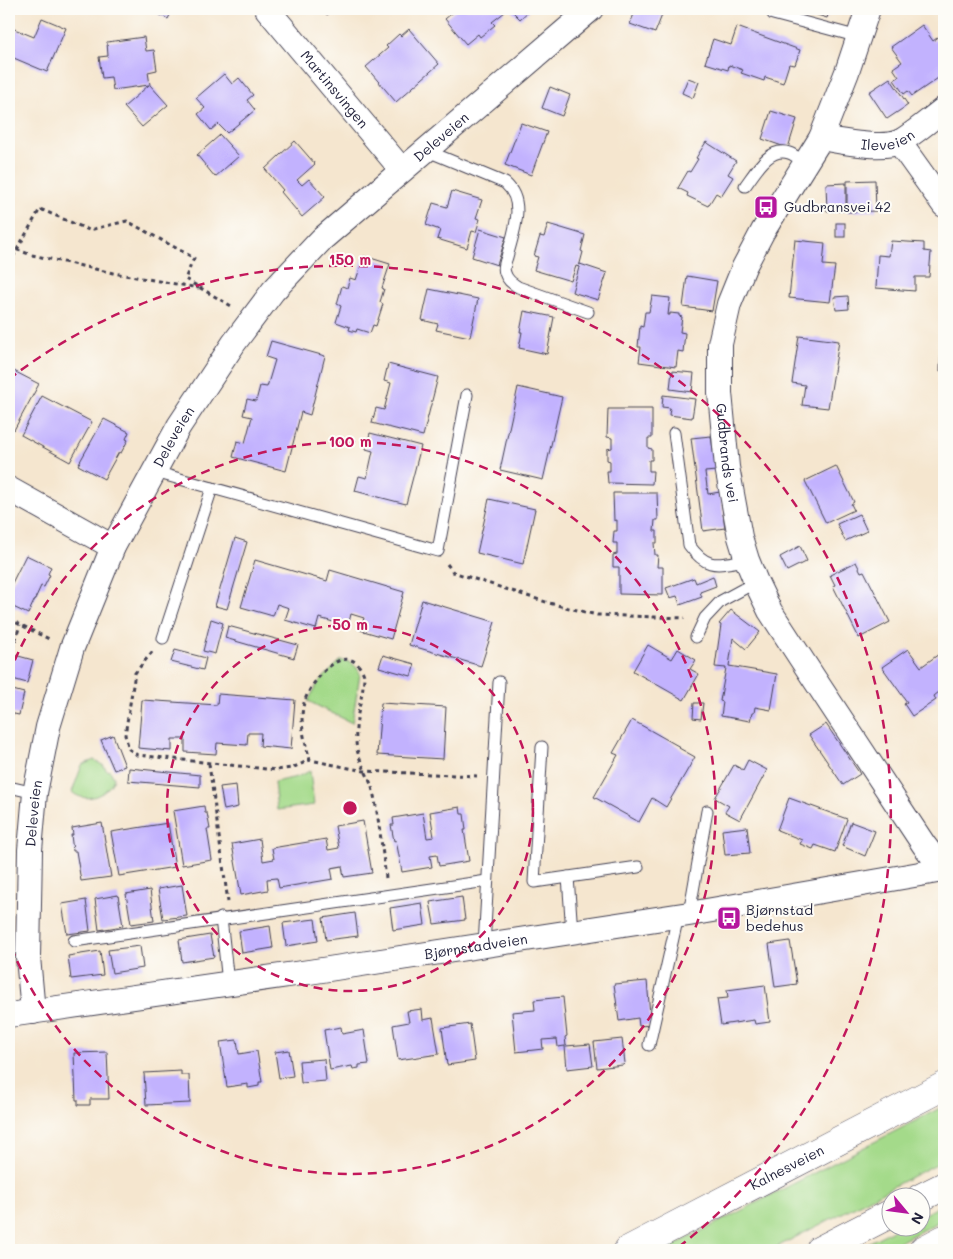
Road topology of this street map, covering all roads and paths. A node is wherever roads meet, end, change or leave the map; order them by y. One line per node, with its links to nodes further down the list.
1 (268, 9): 11 (street, Martinsvingen)
2 (591, 9): 9 (street, Deleveien)
3 (868, 9): 5 (street, Gudbrands vei)
4 (772, 14): 5 (lane)
5 (859, 37): 7 (street, Gudbrands vei)
6 (944, 110): 8 (street, Ileveien)
7 (821, 138): 8 (street, Ileveien); 10 (street, Gudbrands vei)
8 (899, 142): 13 (street)
9 (425, 150): 11 (street, Deleveien); 18 (lane)
10 (806, 163): 12 (lane); 27 (street, Gudbrands vei)
11 (402, 170): 19 (street, Deleveien)
12 (745, 186)
13 (944, 204)
14 (9, 247): 15 (path)
15 (16, 251): 16 (path); 17 (path); 17 (path)
16 (9, 264)
17 (202, 288): 19 (path)
18 (588, 312)
19 (250, 322): 22 (street, Deleveien)
20 (467, 395): 26 (lane)
21 (674, 433): 27 (lane)
22 (155, 472): 23 (lane); 25 (street, Deleveien)
23 (212, 488): 26 (lane); 33 (lane)
24 (9, 489): 25 (street)
25 (113, 547): 34 (street, Deleveien)
26 (438, 551): 29 (path)
27 (746, 560): 28 (street, Gudbrands vei)
28 (756, 582): 29 (lane); 46 (street, Gudbrands vei)
29 (705, 618): 32 (lane)
30 (9, 620): 31 (path)
31 (20, 625): 34 (path); 35 (path)
32 (696, 636)
33 (163, 638): 39 (path)
34 (72, 648): 43 (street, Deleveien)
35 (9, 653)
36 (499, 682): 41 (lane)
37 (542, 747): 47 (lane)
38 (310, 760): 39 (path); 40 (path); 40 (path)
39 (209, 764): 51 (path)
40 (364, 771): 41 (path); 49 (path)
41 (493, 777): 48 (lane)
42 (9, 787): 43 (lane)
43 (36, 793): 56 (street, Deleveien)
44 (707, 810): 50 (lane)
45 (638, 867): 47 (lane)
46 (944, 871): 50 (street, Bjørnstadveien)
47 (568, 877): 52 (lane)
48 (487, 881): 49 (lane); 54 (lane)
49 (388, 895): 51 (lane)
50 (684, 915): 52 (street, Bjørnstadveien); 58 (lane)
51 (226, 918): 53 (lane); 55 (lane)
52 (572, 932): 54 (street, Bjørnstadveien)
53 (74, 941)
54 (484, 946): 55 (street, Bjørnstadveien)
55 (228, 983): 56 (street, Bjørnstadveien)
56 (33, 1012): 57 (street, Bjørnstadveien)
57 (9, 1015)
58 (649, 1045)
59 (944, 1086): 64 (main road, Kalnesveien)
60 (944, 1186): 61 (main road)
61 (930, 1193)
62 (880, 1219): 65 (main road)
63 (944, 1239): 66 (main road)
64 (628, 1250)
65 (820, 1250)
66 (923, 1250)

